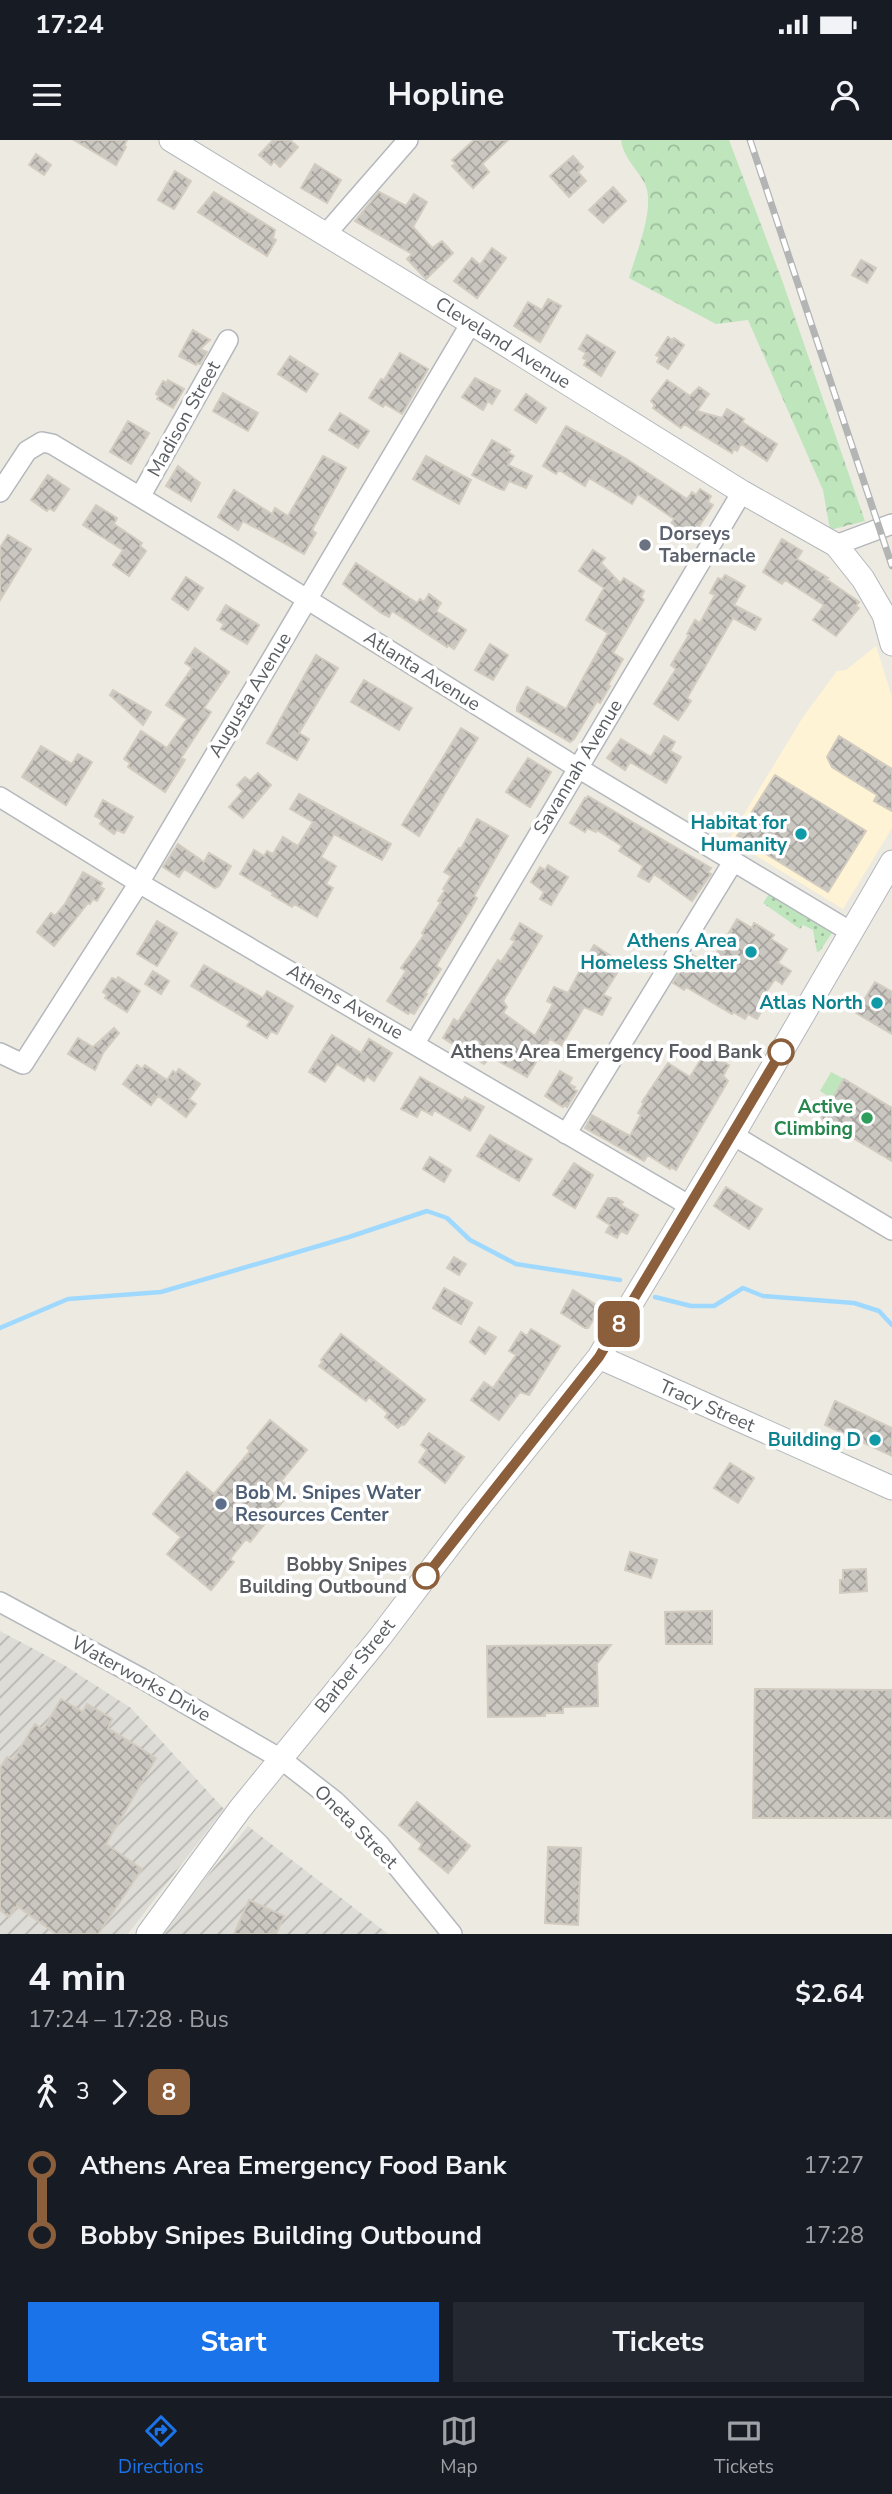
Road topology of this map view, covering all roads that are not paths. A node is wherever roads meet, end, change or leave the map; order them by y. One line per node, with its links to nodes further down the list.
1 (171, 140): 3 (street, Cleveland Avenue)
2 (408, 140): 3 (street)
3 (326, 234): 4 (street, Cleveland Avenue)
4 (471, 323): 7 (street, Cleveland Avenue); 11 (street, Augusta Avenue)
5 (228, 340): 8 (street, Madison Street)
6 (2, 488): 8 (street, Atlanta Avenue)
7 (742, 492): 10 (street, Cleveland Avenue); 13 (street, Savannah Avenue)
8 (140, 497): 11 (street, Atlanta Avenue)
9 (892, 524): 10 (street)
10 (836, 545): 12 (street, Cleveland Avenue)
11 (306, 600): 13 (street, Atlanta Avenue); 17 (street, Augusta Avenue)
12 (892, 643)
13 (578, 768): 15 (street, Atlanta Avenue); 19 (street, Savannah Avenue)
14 (0, 797): 17 (street, Athens Avenue)
15 (733, 862): 18 (street, Atlanta Avenue); 21 (street)
16 (892, 862): 18 (street, Barber Street)
17 (139, 883): 19 (street, Athens Avenue); 20 (street, Augusta Avenue)
18 (850, 932): 22 (street, Barber Street)
19 (415, 1043): 21 (street, Athens Avenue)
20 (0, 1054)
21 (566, 1134): 23 (street, Athens Avenue)
22 (733, 1135): 23 (street, Barber Street); 24 (street)
23 (690, 1206): 25 (street, Barber Street)
24 (892, 1230)
25 (599, 1357): 26 (street, Tracy Street); 28 (street, Barber Street)
26 (892, 1488)
27 (0, 1602): 28 (street, Waterworks Drive)
28 (281, 1759): 29 (street, Barber Street); 30 (street, Oneta Street)
29 (148, 1934)
30 (452, 1934)

